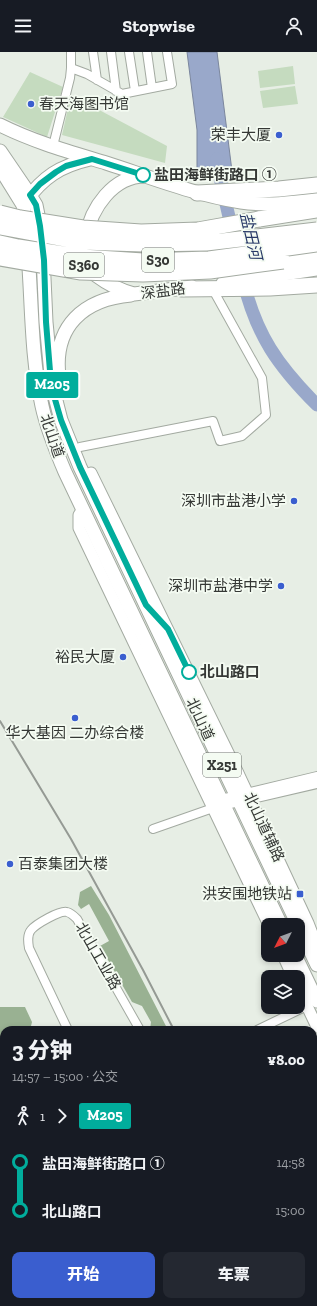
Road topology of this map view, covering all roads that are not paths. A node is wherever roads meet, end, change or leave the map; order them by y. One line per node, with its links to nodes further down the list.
1 (71, 52): 7 (street)
2 (93, 52): 8 (street)
3 (111, 52): 10 (street)
4 (129, 52): 11 (street)
5 (147, 52): 9 (street)
6 (167, 52): 9 (street)
7 (71, 68): 8 (street); 13 (street)
8 (97, 80): 10 (street)
9 (152, 88): 11 (street)
10 (116, 91): 11 (street)
11 (135, 91)
12 (0, 125): 13 (main road)
13 (53, 146): 15 (main road)
14 (0, 152): 21 (main road, 北山道 / X251)
15 (92, 159): 17 (main road); 21 (main road)
16 (0, 168): 21 (main road, 北山道 / X251)
17 (147, 176): 19 (main road); 32 (main road)
18 (317, 185): 20 (highway)
19 (196, 192): 20 (highway)
20 (241, 197): 22 (main road)
21 (27, 200): 25 (main road, 深盐路 / S360); 47 (main road, 北山道 / X251)
22 (317, 200)
23 (317, 210): 24 (highway, bridge)
24 (0, 213)
25 (40, 226): 32 (main road, 深盐路 / S360); 41 (main road, 北山道 / X251)
26 (0, 227): 27 (highway, S30, bridge)
27 (317, 230)
28 (0, 243): 29 (highway, S30, bridge)
29 (317, 244)
30 (0, 258): 31 (highway, bridge)
31 (317, 259)
32 (90, 270): 38 (main road, 深盐路 / S360)
33 (317, 270): 34 (main road)
34 (265, 284): 35 (highway); 36 (main road); 36 (highway)
35 (317, 285)
36 (214, 286): 37 (highway); 39 (street)
37 (181, 289): 38 (main road, 深盐路 / S360)
38 (134, 294): 39 (main road)
39 (80, 447): 40 (main road)
40 (92, 473): 41 (main road); 43 (street, 北山道辅路)
41 (106, 522): 42 (main road, 北山道 / X251)
42 (146, 605): 43 (main road); 46 (main road, 北山道 / X251)
43 (168, 629): 46 (street, 北山道辅路)
44 (317, 776): 46 (street)
45 (317, 784): 46 (street)
46 (243, 797): 47 (street); 51 (main road, 北山道 / X251); 53 (street, 北山道辅路)
47 (219, 804): 48 (street); 49 (street); 50 (main road, 北山道 / X251)
48 (153, 829)
49 (265, 918)
50 (277, 918)
51 (295, 918)
52 (305, 940): 55 (main road, 北山道 / X251)
53 (317, 946)
54 (297, 962): 57 (main road)
55 (317, 965)
56 (305, 996): 57 (street)
57 (312, 1004): 60 (street); 61 (street)
58 (66, 1026): 59 (street, 北山工业路)
59 (138, 1026)
60 (265, 1026)
61 (317, 1026)

